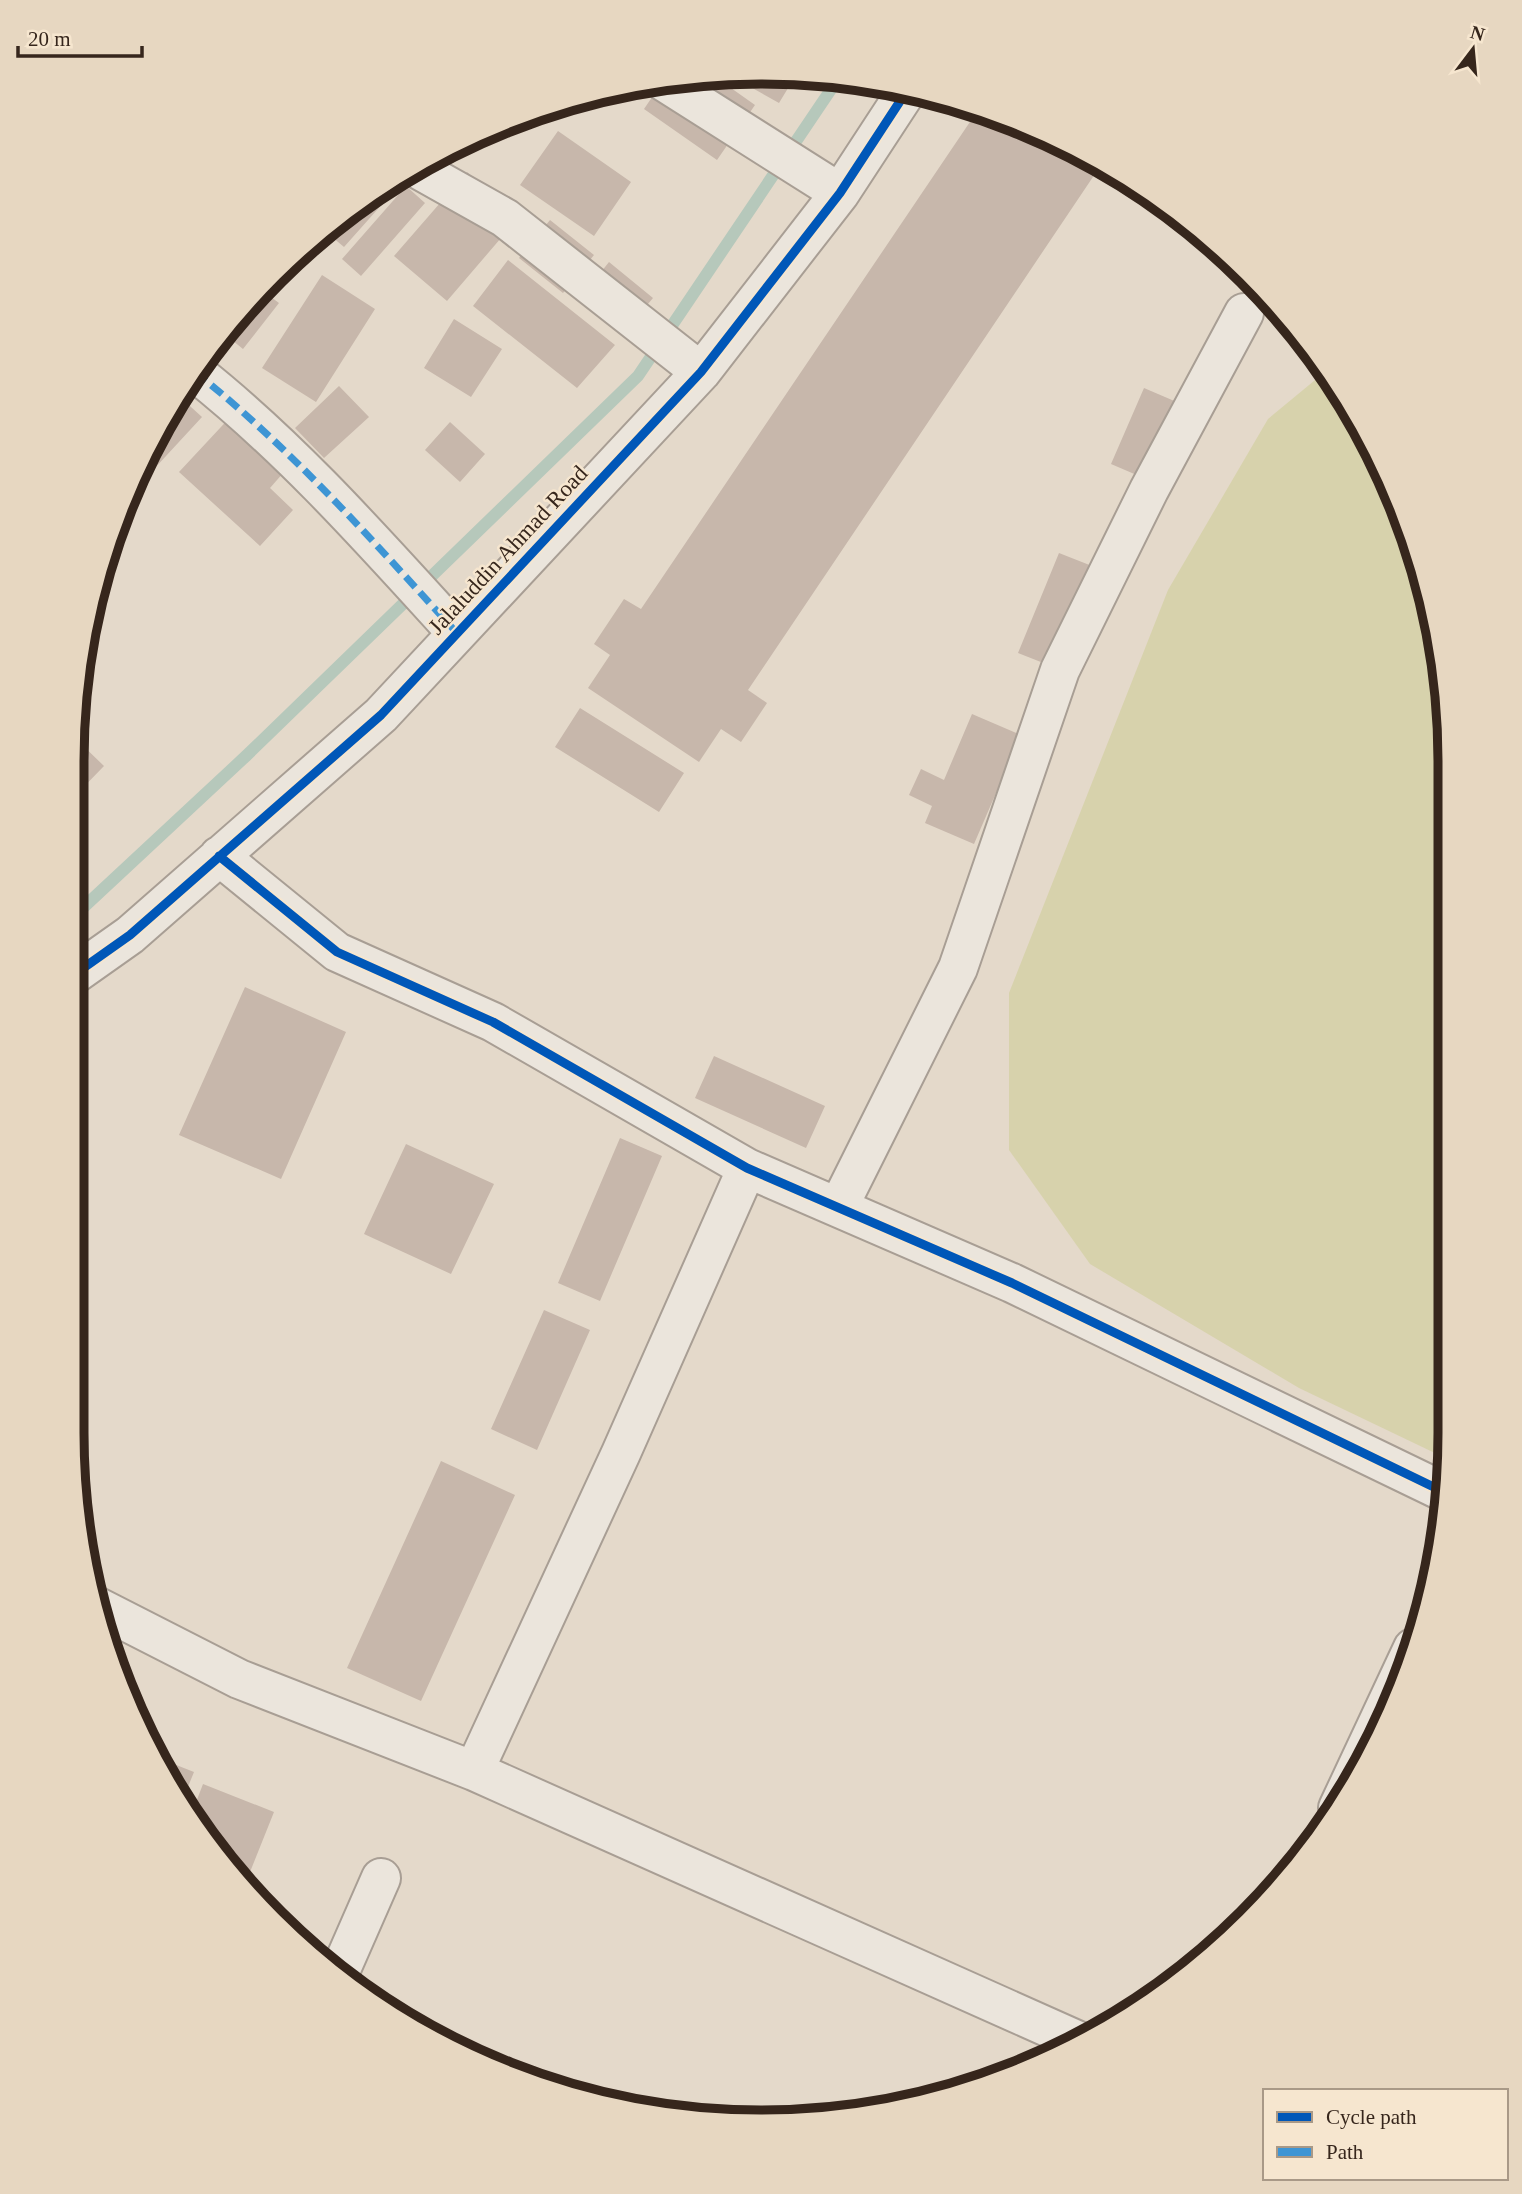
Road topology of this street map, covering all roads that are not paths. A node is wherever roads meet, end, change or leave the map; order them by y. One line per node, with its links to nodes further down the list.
1 (677, 90): 4 (street)
2 (901, 99): 4 (street, Jalaluddin Ahmad Road)
3 (426, 173): 6 (street)
4 (840, 193): 6 (street, Jalaluddin Ahmad Road)
5 (1244, 313): 12 (street)
6 (701, 372): 8 (street, Jalaluddin Ahmad Road)
7 (203, 378): 8 (street)
8 (456, 632): 9 (street, Jalaluddin Ahmad Road)
9 (219, 856): 10 (street, Jalaluddin Ahmad Road); 11 (street)
10 (84, 968)
11 (747, 1168): 12 (street); 15 (street)
12 (839, 1206): 13 (street)
13 (1436, 1488)
14 (108, 1612): 15 (street)
15 (474, 1771): 18 (street)
16 (381, 1878): 17 (street)
17 (343, 1965)
18 (1068, 2036)

